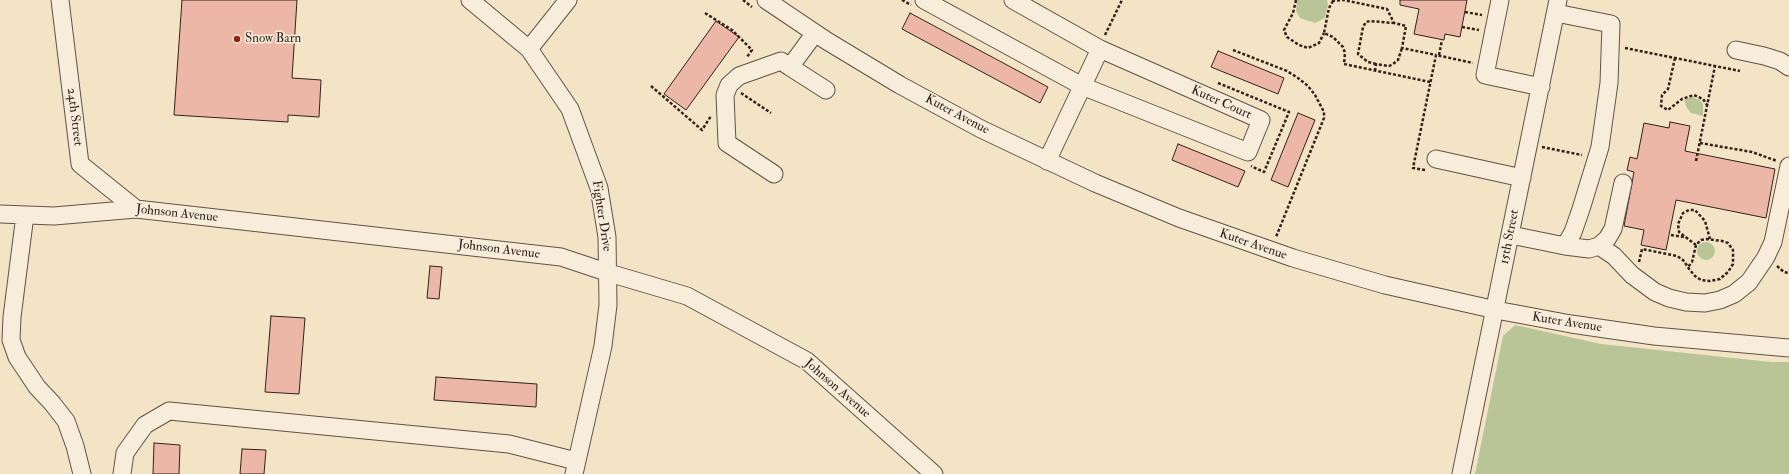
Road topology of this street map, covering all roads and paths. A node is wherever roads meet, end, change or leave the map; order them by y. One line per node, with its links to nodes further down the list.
1 (60, 0): 54 (street, 24th Street)
2 (470, 0): 22 (street, Fighter Drive)
3 (568, 0): 22 (street)
4 (766, 0): 17 (street, Kuter Avenue)
5 (924, 0): 37 (street, Kuter Court)
6 (1013, 0): 23 (street, Kuter Court)
7 (1122, 0): 23 (path)
8 (1296, 0): 18 (path)
9 (1500, 0): 38 (street)
10 (1332, 1): 14 (path); 18 (path)
11 (1557, 6): 38 (street, 15th Street); 44 (street)
12 (1465, 12): 13 (path)
13 (1486, 16)
14 (1394, 23): 21 (path); 29 (path)
15 (1462, 27): 16 (path)
16 (1483, 31)
17 (815, 33): 31 (street); 45 (street, Kuter Avenue)
18 (1324, 33): 33 (path)
19 (1442, 40): 26 (path)
20 (1621, 47): 27 (path)
21 (1402, 48): 26 (path); 29 (path)
22 (529, 49): 66 (street, Fighter Drive)
23 (1100, 49): 37 (street); 37 (street, Kuter Court)
24 (1233, 50): 61 (path)
25 (1736, 50): 32 (street)
26 (1437, 55): 28 (path); 35 (path)
27 (1675, 58): 30 (path); 40 (path)
28 (1477, 63)
29 (1376, 64): 33 (path)
30 (1715, 66): 34 (path); 40 (path)
31 (790, 67): 39 (street); 51 (street)
32 (1789, 67)
33 (1375, 71): 35 (path)
34 (1740, 71)
35 (1430, 82): 47 (path)
36 (651, 86): 41 (path)
37 (1082, 86): 45 (street)
38 (1540, 87): 43 (street, 15th Street)
39 (826, 90)
40 (1707, 105): 42 (path)
41 (713, 113)
42 (1700, 143): 46 (path); 49 (path)
43 (1529, 144): 44 (path); 52 (street, 15th Street)
44 (1597, 158): 63 (street)
45 (1047, 161): 68 (street, Kuter Avenue)
46 (1696, 161)
47 (1432, 165): 52 (street)
48 (1249, 166): 50 (path)
49 (1789, 167): 67 (street)
50 (1264, 172)
51 (774, 174)
52 (1522, 178): 57 (street, 15th Street)
53 (1623, 183): 64 (street)
54 (136, 208): 56 (street, Johnson Avenue); 66 (street, Johnson Avenue)
55 (0, 214): 56 (street, Johnson Avenue)
56 (25, 215): 71 (street)
57 (1511, 235): 63 (street); 68 (street, 15th Street)
58 (1671, 235): 59 (path)
59 (1684, 237): 60 (path); 62 (path)
60 (1710, 239): 62 (path); 65 (path)
61 (1274, 241)
62 (1696, 245): 65 (path)
63 (1565, 246): 64 (street)
64 (1599, 246): 67 (street)
65 (1688, 267): 67 (path)
66 (609, 273): 70 (street, Fighter Drive); 73 (street, Johnson Avenue)
67 (1635, 278)
68 (1496, 310): 69 (street, Kuter Avenue); 74 (street, 15th Street)
69 (1789, 348)
70 (575, 468): 72 (street)
71 (82, 474)
72 (122, 474)
73 (934, 474)
74 (1461, 474)

